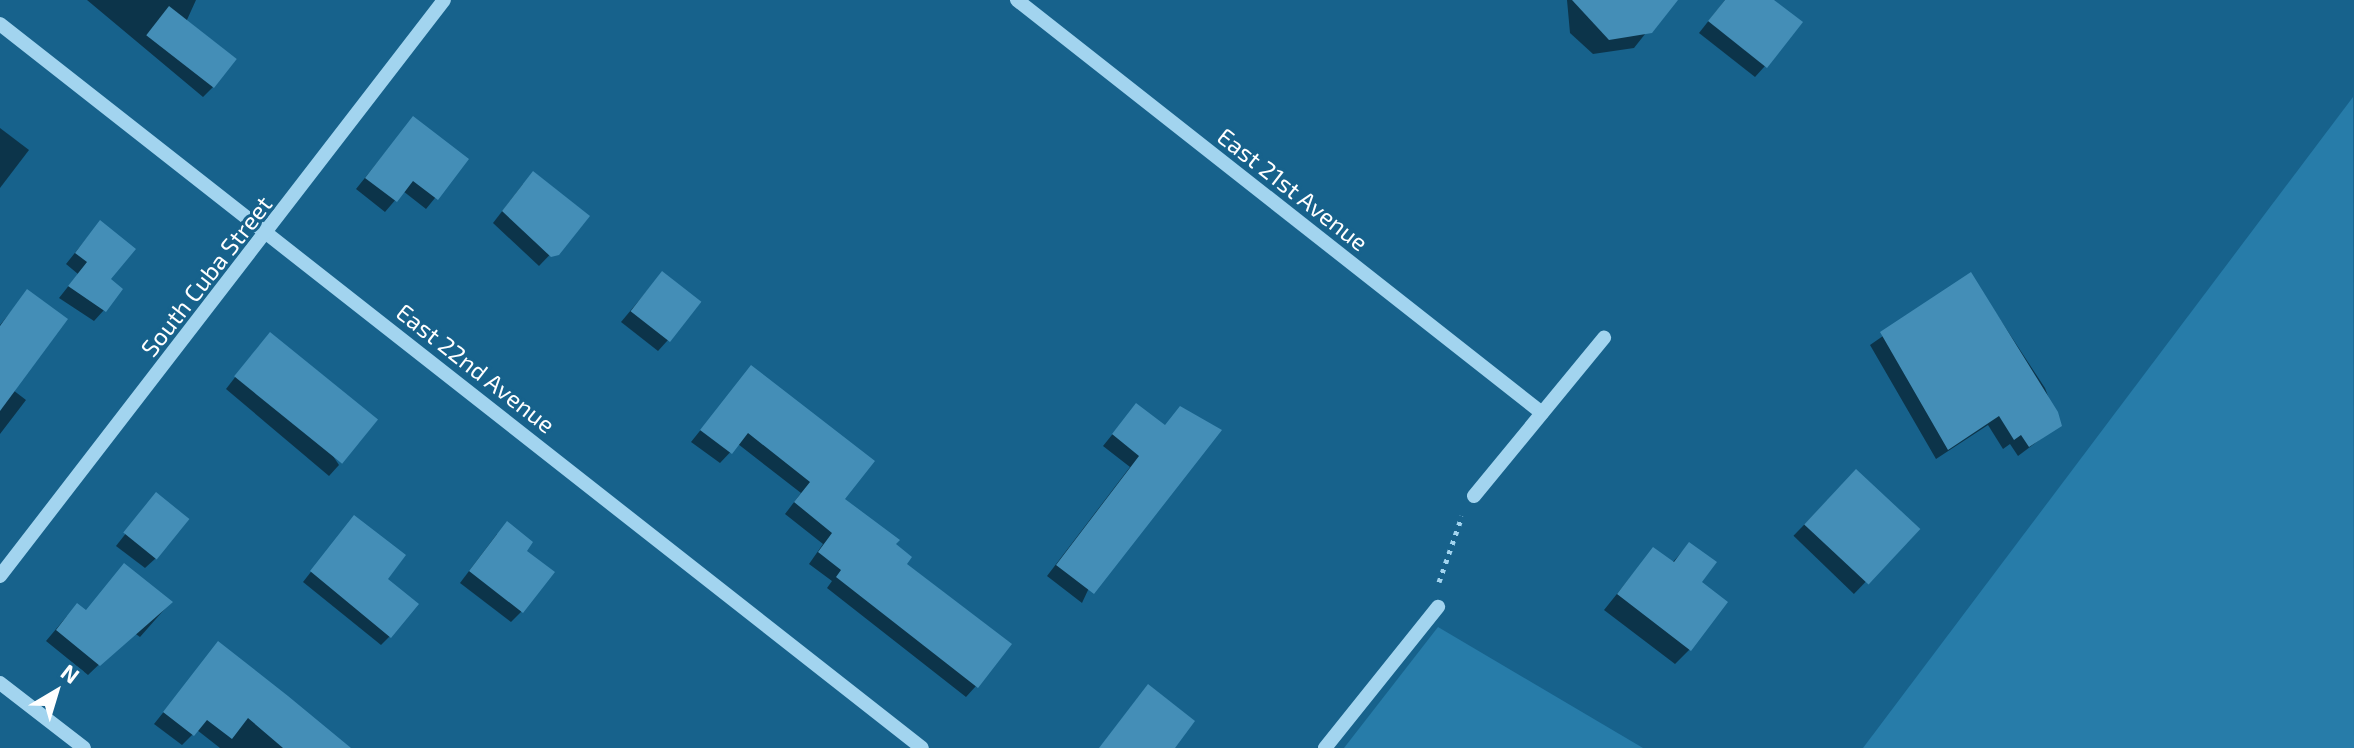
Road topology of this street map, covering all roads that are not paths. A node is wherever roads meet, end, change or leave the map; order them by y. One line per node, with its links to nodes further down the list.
1 (444, 0): 4 (street, South Cuba Street)
2 (1017, 0): 6 (street, East 21st Avenue)
3 (0, 24): 4 (street, East 22nd Avenue)
4 (269, 232): 8 (street, South Cuba Street); 12 (street, East 22nd Avenue)
5 (1604, 338): 6 (street)
6 (1542, 413): 7 (street)
7 (1474, 496)
8 (0, 576)
9 (1438, 607): 13 (street)
10 (0, 683): 11 (street)
11 (84, 748)
12 (922, 748)
13 (1325, 748)

